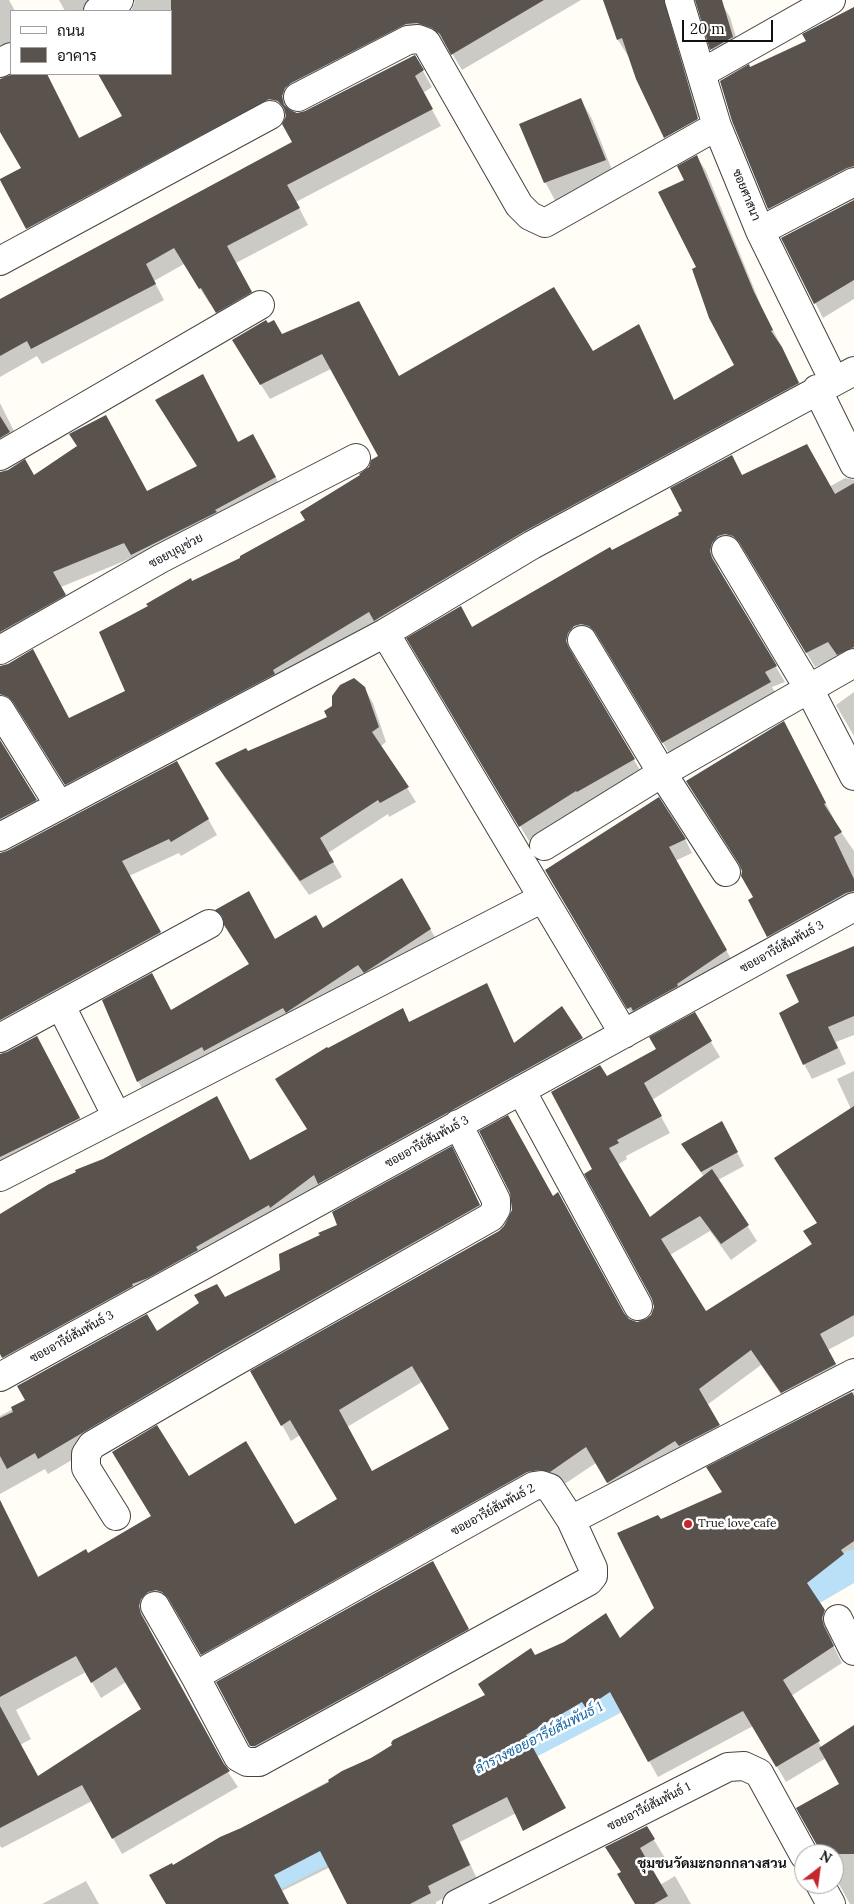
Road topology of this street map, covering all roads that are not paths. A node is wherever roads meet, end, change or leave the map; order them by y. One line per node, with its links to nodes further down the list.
1 (119, 0): 4 (street)
2 (679, 0): 5 (street, ซอยศาสนา)
3 (831, 0): 5 (street)
4 (100, 10)
5 (702, 73): 8 (street, ซอยศาสนา)
6 (298, 98): 8 (street)
7 (270, 115): 11 (street)
8 (717, 126): 10 (street, ซอยศาสนา)
9 (854, 182): 10 (street)
10 (760, 231): 13 (street, ซอยศาสนา)
11 (2, 255)
12 (260, 305): 14 (street)
13 (835, 380): 16 (street, ซอยศาสนา); 18 (street)
14 (0, 456)
15 (356, 458): 20 (street, ซอยบุญช่วย)
16 (854, 464)
17 (726, 550): 22 (street)
18 (385, 633): 26 (street); 30 (street)
19 (582, 640): 24 (street)
20 (0, 650)
21 (854, 664): 22 (street)
22 (809, 689): 24 (street); 25 (street)
23 (0, 710): 26 (street)
24 (662, 773): 28 (street); 29 (street)
25 (854, 776)
26 (59, 804): 27 (street)
27 (0, 837)
28 (544, 846)
29 (726, 872)
30 (542, 898): 34 (street); 37 (street)
31 (854, 908): 34 (street, ซอยอารีย์สัมพันธ์ 3)
32 (209, 924): 33 (street)
33 (61, 1006): 35 (street); 37 (street)
34 (624, 1034): 36 (street, ซอยอารีย์สัมพันธ์ 3)
35 (0, 1038)
36 (521, 1090): 38 (street, ซอยอารีย์สัมพันธ์ 3); 40 (street)
37 (117, 1117): 39 (street)
38 (458, 1124): 42 (street, ซอยอารีย์สัมพันธ์ 3); 43 (street)
39 (0, 1177)
40 (638, 1306)
41 (854, 1374): 44 (street)
42 (0, 1377)
43 (116, 1516)
44 (571, 1520): 48 (street, ซอยอารีย์สัมพันธ์ 2); 48 (street, ซอยอารีย์สัมพันธ์ 2)
45 (155, 1606): 48 (street)
46 (838, 1619): 47 (street)
47 (854, 1651)
48 (195, 1676)
49 (798, 1844): 50 (street, ซอยอารีย์สัมพันธ์ 1)
50 (457, 1904)

